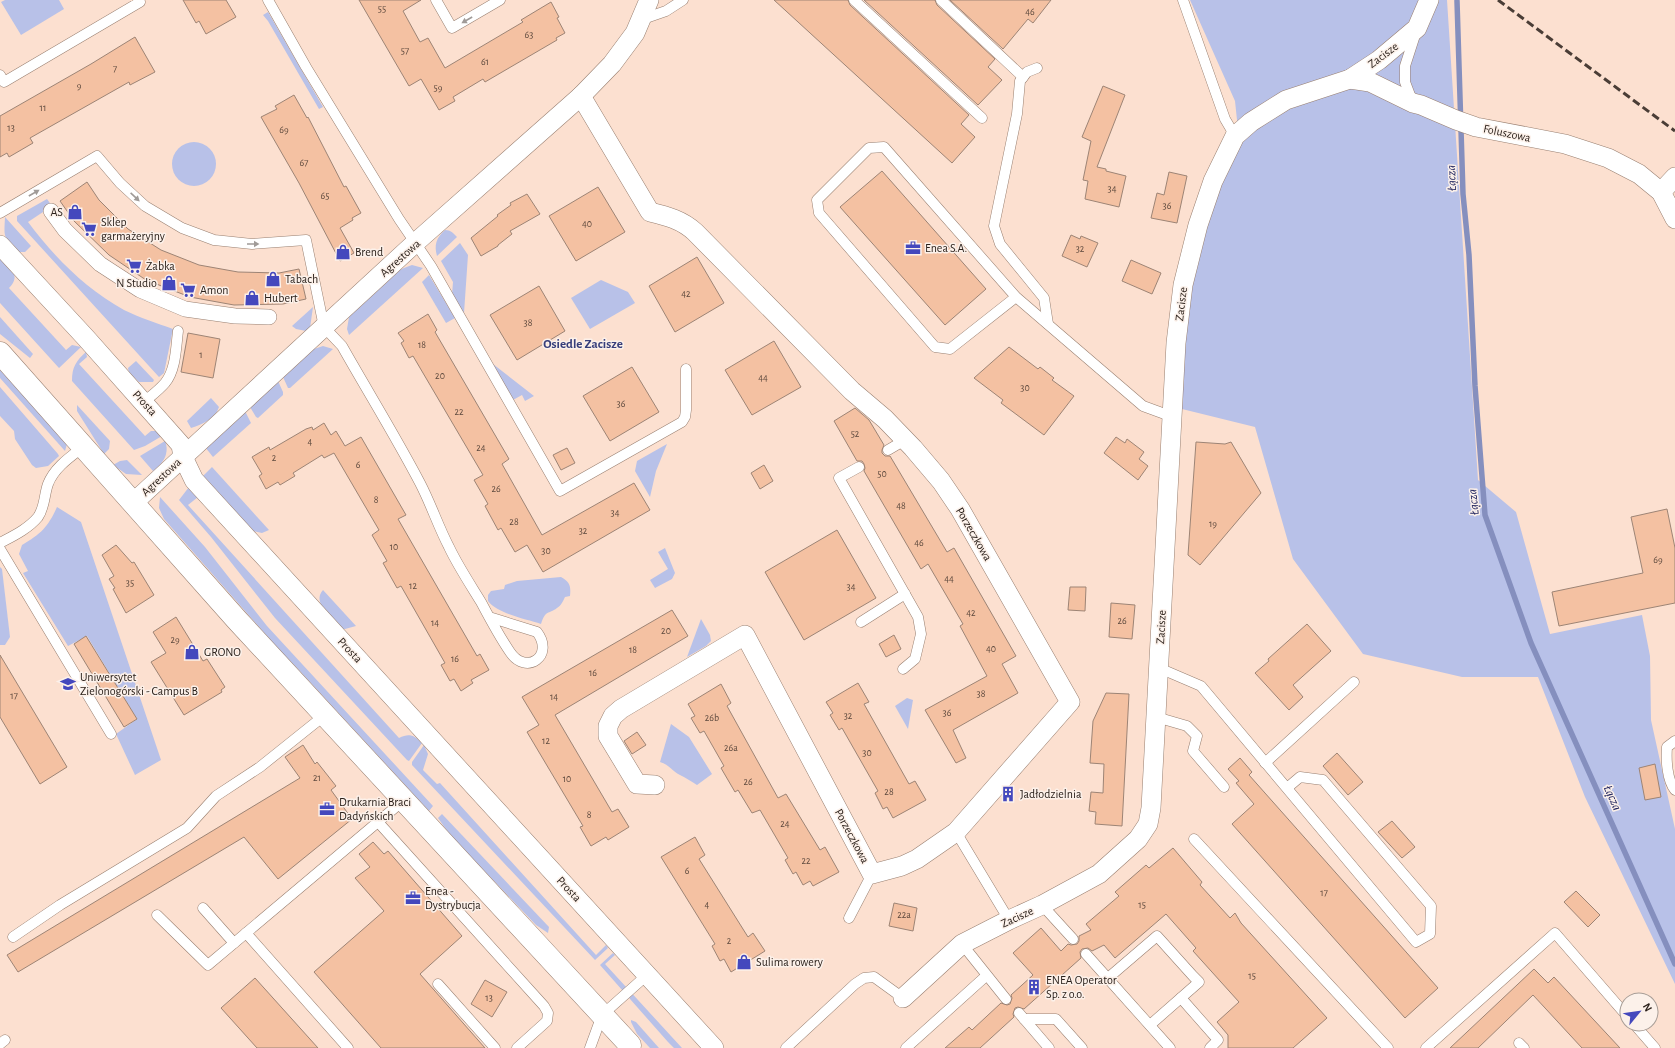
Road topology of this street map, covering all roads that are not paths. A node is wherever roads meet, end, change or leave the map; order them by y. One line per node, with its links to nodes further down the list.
1 (138, 0): 14 (lane)
2 (268, 0): 26 (lane)
3 (436, 0): 4 (lane, one-way to 3)
4 (500, 0)
5 (649, 0): 11 (street, Agrestowa)
6 (683, 0): 11 (lane)
7 (854, 0): 19 (lane)
8 (941, 0): 15 (lane)
9 (1183, 0): 20 (lane)
10 (1429, 0): 12 (street, Zacisze)
11 (640, 20): 17 (street, Agrestowa)
12 (1417, 28): 16 (street, Zacisze); 18 (lane)
13 (1037, 68): 15 (lane)
14 (0, 75)
15 (1023, 77): 30 (lane)
16 (1350, 79): 18 (street, Foluszowa); 20 (street, Zacisze)
17 (581, 96): 26 (street, Agrestowa); 37 (street, Porzeczkowa)
18 (1413, 103): 22 (street, Foluszowa)
19 (982, 118)
20 (1235, 136): 36 (street, Zacisze)
21 (1675, 177): 22 (street)
22 (1661, 192): 25 (street, Foluszowa)
23 (51, 211): 29 (street)
24 (0, 213): 31 (lane, one-way to 31)
25 (1675, 218)
26 (415, 243): 31 (street, Agrestowa); 34 (lane)
27 (0, 245): 35 (street, Prosta)
28 (1016, 297): 28 (lane); 30 (lane)
29 (270, 317)
30 (1048, 324): 36 (lane)
31 (324, 327): 40 (street, Agrestowa); 46 (lane)
32 (178, 330): 35 (lane)
33 (0, 353): 38 (street)
34 (686, 368)
35 (144, 402): 40 (street, Prosta)
36 (1173, 417): 48 (street, Zacisze)
37 (905, 440): 39 (lane); 62 (street, Porzeczkowa)
38 (84, 447): 42 (street); 43 (lane)
39 (888, 450)
40 (183, 457): 42 (street, Agrestowa); 76 (street, Prosta)
41 (859, 467): 45 (lane)
42 (133, 503): 51 (street)
43 (0, 543)
44 (0, 549): 53 (lane)
45 (905, 594): 47 (lane); 49 (lane)
46 (489, 617): 46 (lane)
47 (861, 622)
48 (1159, 668): 52 (street, Zacisze); 55 (lane)
49 (903, 670)
50 (1354, 682): 55 (lane)
51 (325, 716): 60 (street); 71 (lane)
52 (1156, 717): 57 (lane); 65 (street, Zacisze)
53 (111, 734)
54 (1675, 741): 59 (lane)
55 (1265, 763): 58 (lane)
56 (655, 785): 64 (street, Porzeczkowa)
57 (1224, 787)
58 (1287, 788): 58 (lane)
59 (1675, 790)
60 (404, 800): 61 (lane); 84 (street)
61 (378, 822): 70 (lane); 90 (lane)
62 (956, 832): 64 (street, Porzeczkowa); 69 (lane)
63 (1194, 839): 99 (lane)
64 (872, 874): 68 (lane)
65 (1042, 905): 69 (street, Zacisze); 72 (lane)
66 (203, 908): 73 (lane)
67 (157, 915): 73 (lane)
68 (849, 918)
69 (1009, 920): 74 (street, Zacisze)
70 (246, 933): 73 (lane); 88 (lane)
71 (13, 937)
72 (1073, 939)
73 (234, 943)
74 (962, 944): 77 (lane); 80 (street, Zacisze)
75 (1086, 954): 78 (lane)
76 (647, 975): 84 (lane); 92 (street, Prosta)
77 (986, 976): 82 (lane); 94 (lane)
78 (1108, 978): 81 (lane); 85 (lane)
79 (438, 984): 89 (lane)
80 (903, 998): 93 (lane)
81 (1181, 998): 85 (lane); 98 (lane)
82 (1006, 999)
83 (1619, 1007): 100 (lane)
84 (602, 1015): 87 (street); 91 (lane)
85 (1150, 1025): 97 (lane)
86 (1641, 1032): 101 (lane)
87 (630, 1045)
88 (348, 1048)
89 (495, 1048)
90 (517, 1048)
91 (590, 1048)
92 (714, 1048)
93 (786, 1048)
94 (906, 1048)
95 (1049, 1048): 96 (lane)
96 (1082, 1048)
97 (1170, 1048)
98 (1210, 1048)
99 (1388, 1048)
100 (1426, 1048)
101 (1655, 1048)

